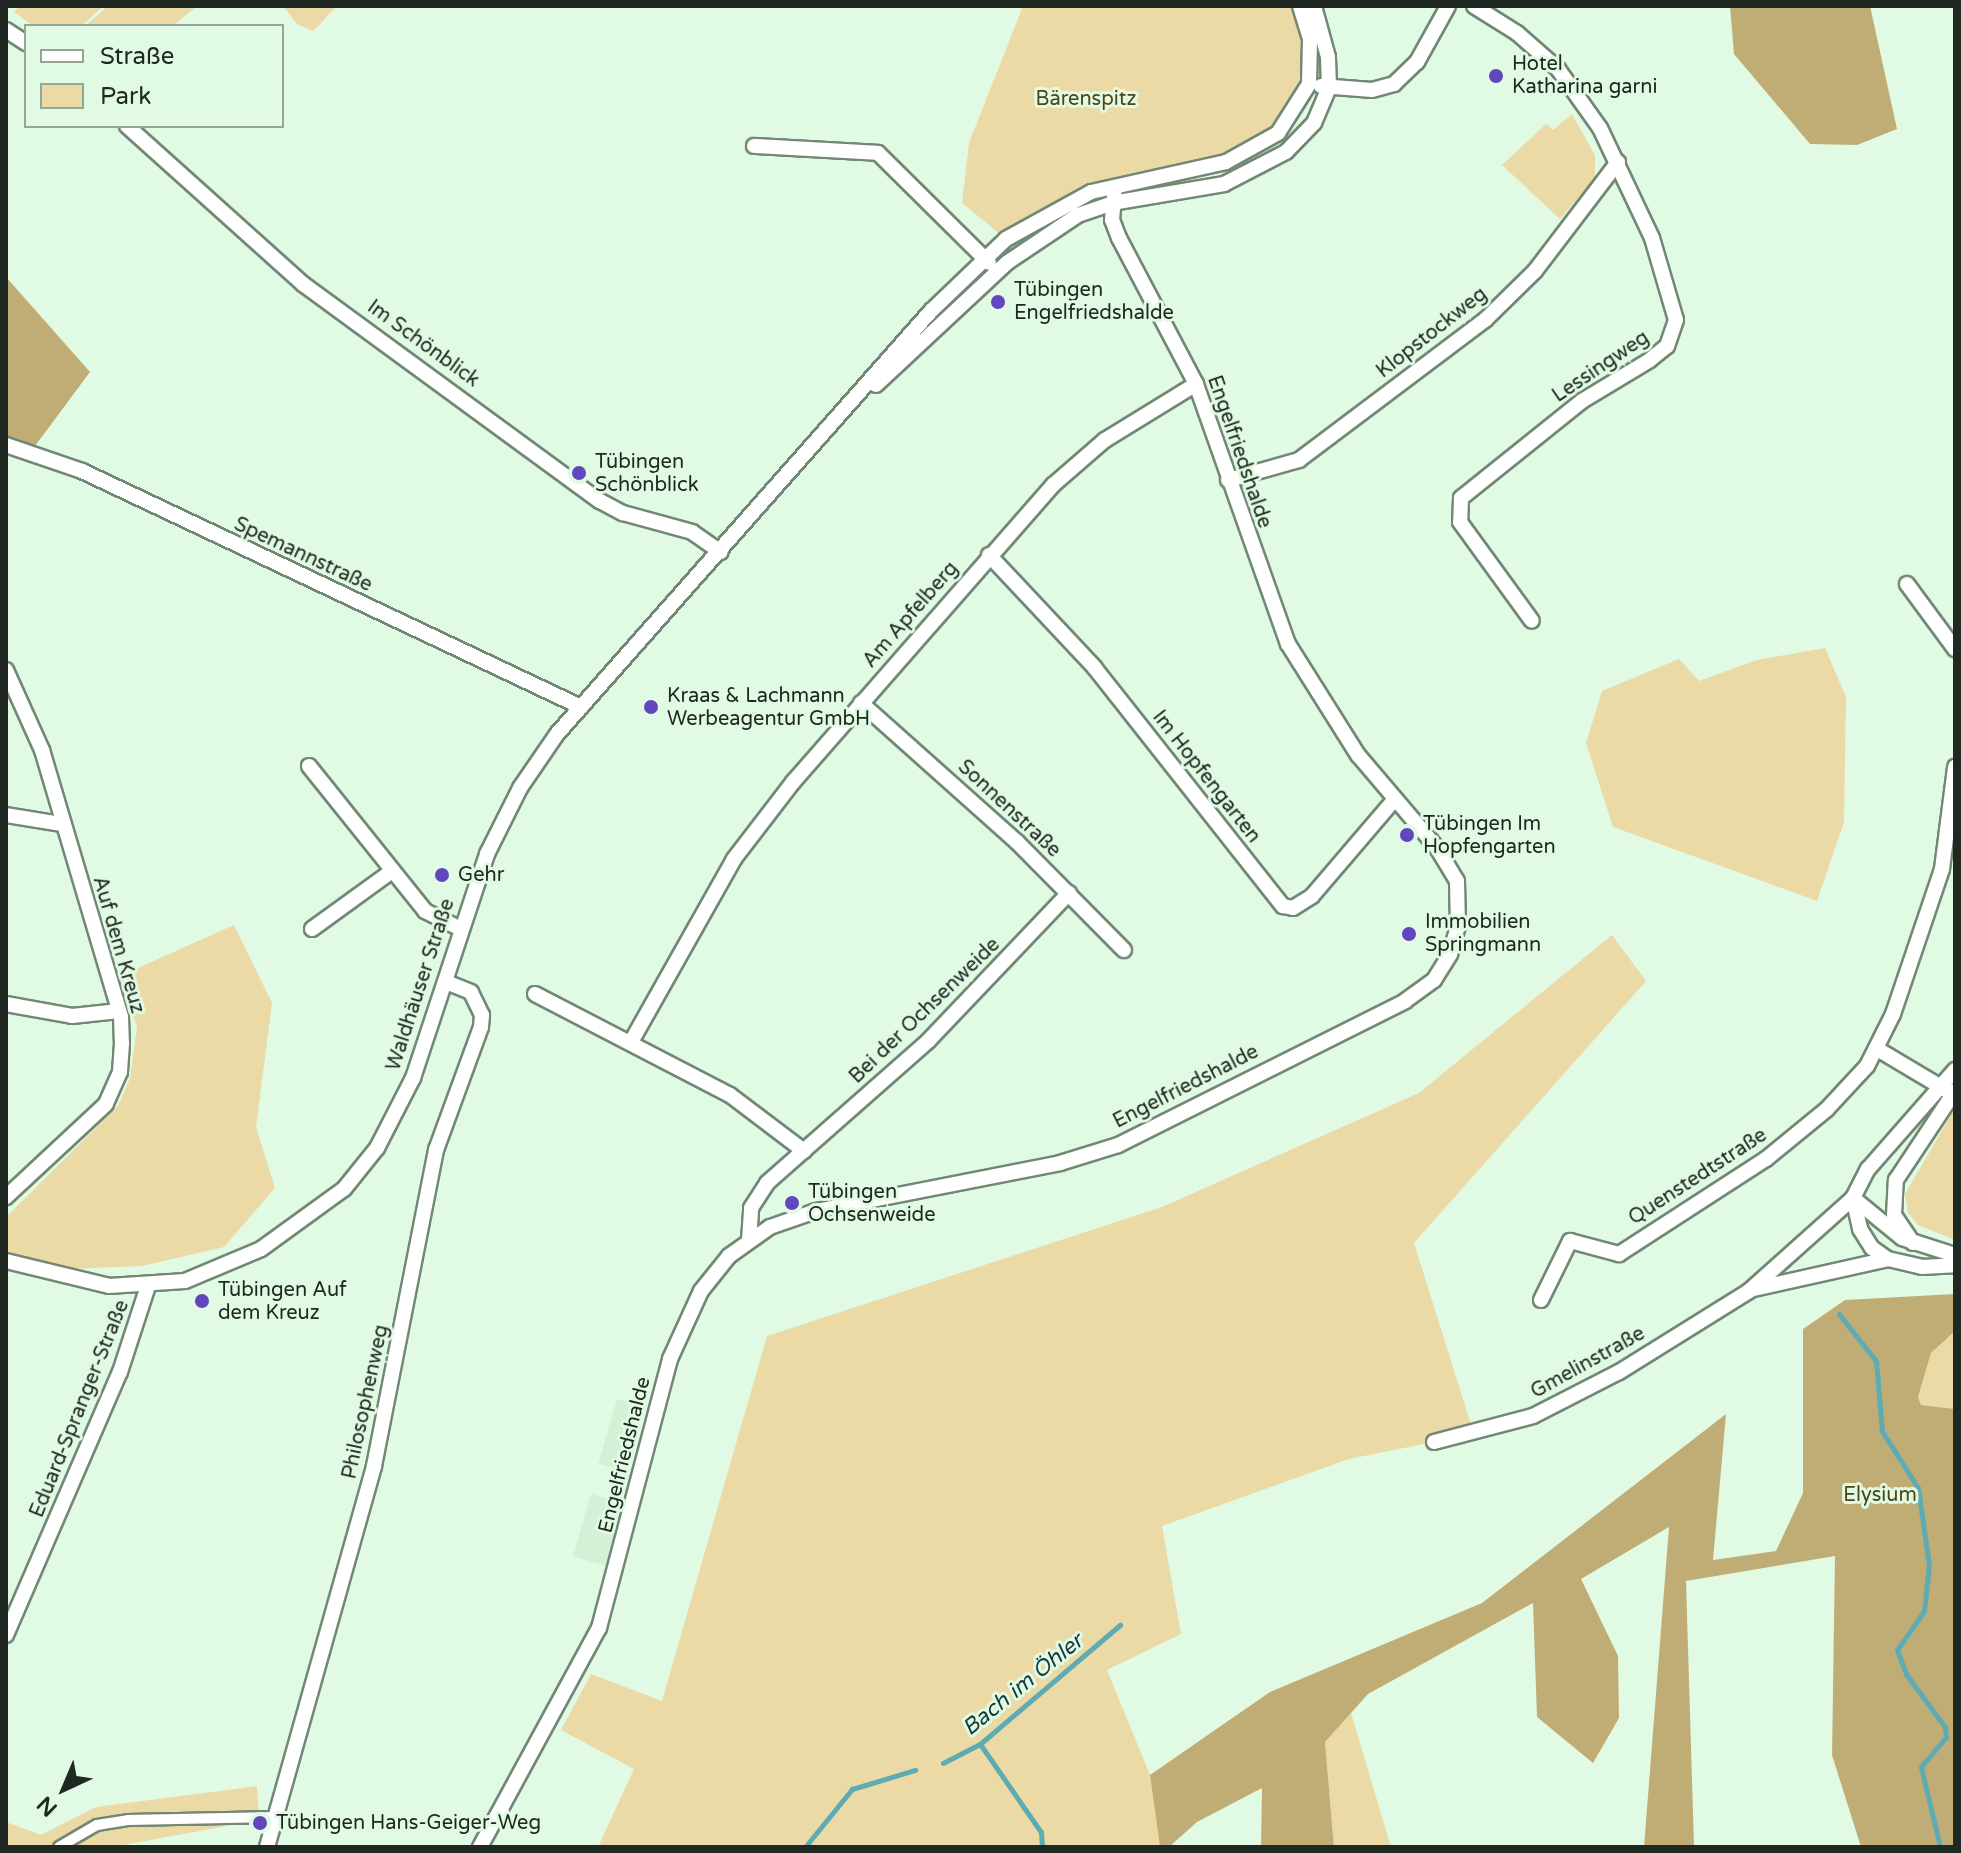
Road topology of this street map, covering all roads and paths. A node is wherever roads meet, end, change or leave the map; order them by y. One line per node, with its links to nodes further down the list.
1 (1300, 6): 7 (street)
2 (1314, 6): 8 (street)
3 (1448, 6): 8 (street)
4 (1474, 6): 11 (street, Lessingweg)
5 (6, 30): 6 (street)
6 (24, 42)
7 (1309, 84): 8 (street); 12 (street, Waldhäuser Straße)
8 (1329, 87): 14 (street, Waldhäuser Straße)
9 (129, 128): 21 (street, Im Schönblick)
10 (754, 146): 15 (street)
11 (1618, 162): 20 (street, Klopstockweg); 24 (street, Lessingweg)
12 (1115, 188): 13 (street, Waldhäuser Straße); 14 (street, Engelfriedshalde)
13 (1097, 191): 14 (street); 15 (street, Waldhäuser Straße)
14 (1112, 203): 16 (street, Waldhäuser Straße); 17 (street, Engelfriedshalde)
15 (985, 257): 16 (street); 18 (street, Waldhäuser Straße)
16 (997, 272): 18 (street, Waldhäuser Straße)
17 (1196, 384): 20 (street, Engelfriedshalde); 22 (street, Am Apfelberg)
18 (857, 400): 21 (street, Waldhäuser Straße)
19 (6, 445): 28 (street, Spemannstraße)
20 (1228, 480): 31 (street, Engelfriedshalde)
21 (721, 552): 28 (street, Waldhäuser Straße)
22 (989, 555): 27 (street, Am Apfelberg); 31 (street, Im Hopfengarten)
23 (1907, 584): 25 (street)
24 (1532, 621)
25 (1955, 649)
26 (6, 670): 33 (street, Auf dem Kreuz)
27 (861, 703): 35 (street, Sonnenstraße); 43 (street, Am Apfelberg)
28 (581, 707): 37 (street, Waldhäuser Straße)
29 (309, 766): 34 (street)
30 (1955, 767): 44 (street, Quenstedtstraße)
31 (1394, 800): 51 (street, Engelfriedshalde)
32 (6, 815): 33 (street)
33 (61, 824): 42 (street, Auf dem Kreuz)
34 (392, 871): 36 (street); 37 (street)
35 (1069, 893): 38 (street, Sonnenstraße); 48 (street, Bei der Ochsenweide)
36 (312, 929)
37 (461, 929): 39 (street, Waldhäuser Straße)
38 (1124, 950)
39 (446, 982): 57 (street, Waldhäuser Straße); 62 (street, Philosophenweg)
40 (535, 994): 43 (street)
41 (6, 1004): 42 (street)
42 (119, 1011): 49 (street, Auf dem Kreuz)
43 (631, 1042): 48 (street)
44 (1879, 1050): 46 (street); 59 (street, Quenstedtstraße)
45 (1955, 1070): 46 (street, Gmelinstraße)
46 (1940, 1085): 47 (street); 50 (street, Gmelinstraße)
47 (1954, 1093): 52 (street)
48 (804, 1151): 51 (street, Bei der Ochsenweide)
49 (6, 1197)
50 (1853, 1198): 52 (street); 54 (street); 58 (street, Gmelinstraße)
51 (749, 1240): 65 (street, Engelfriedshalde)
52 (1913, 1243): 53 (street)
53 (1955, 1255)
54 (1888, 1259): 56 (street); 58 (street, Gmelinstraße)
55 (6, 1261): 57 (street, Waldhäuser Straße)
56 (1955, 1265)
57 (148, 1286): 61 (street, Eduard-Spranger-Straße)
58 (1749, 1291): 60 (street, Gmelinstraße)
59 (1541, 1300)
60 (1434, 1442)
61 (6, 1635)
62 (276, 1817): 63 (street); 64 (street, Philosophenweg)
63 (59, 1847)
64 (267, 1847)
65 (480, 1847)

